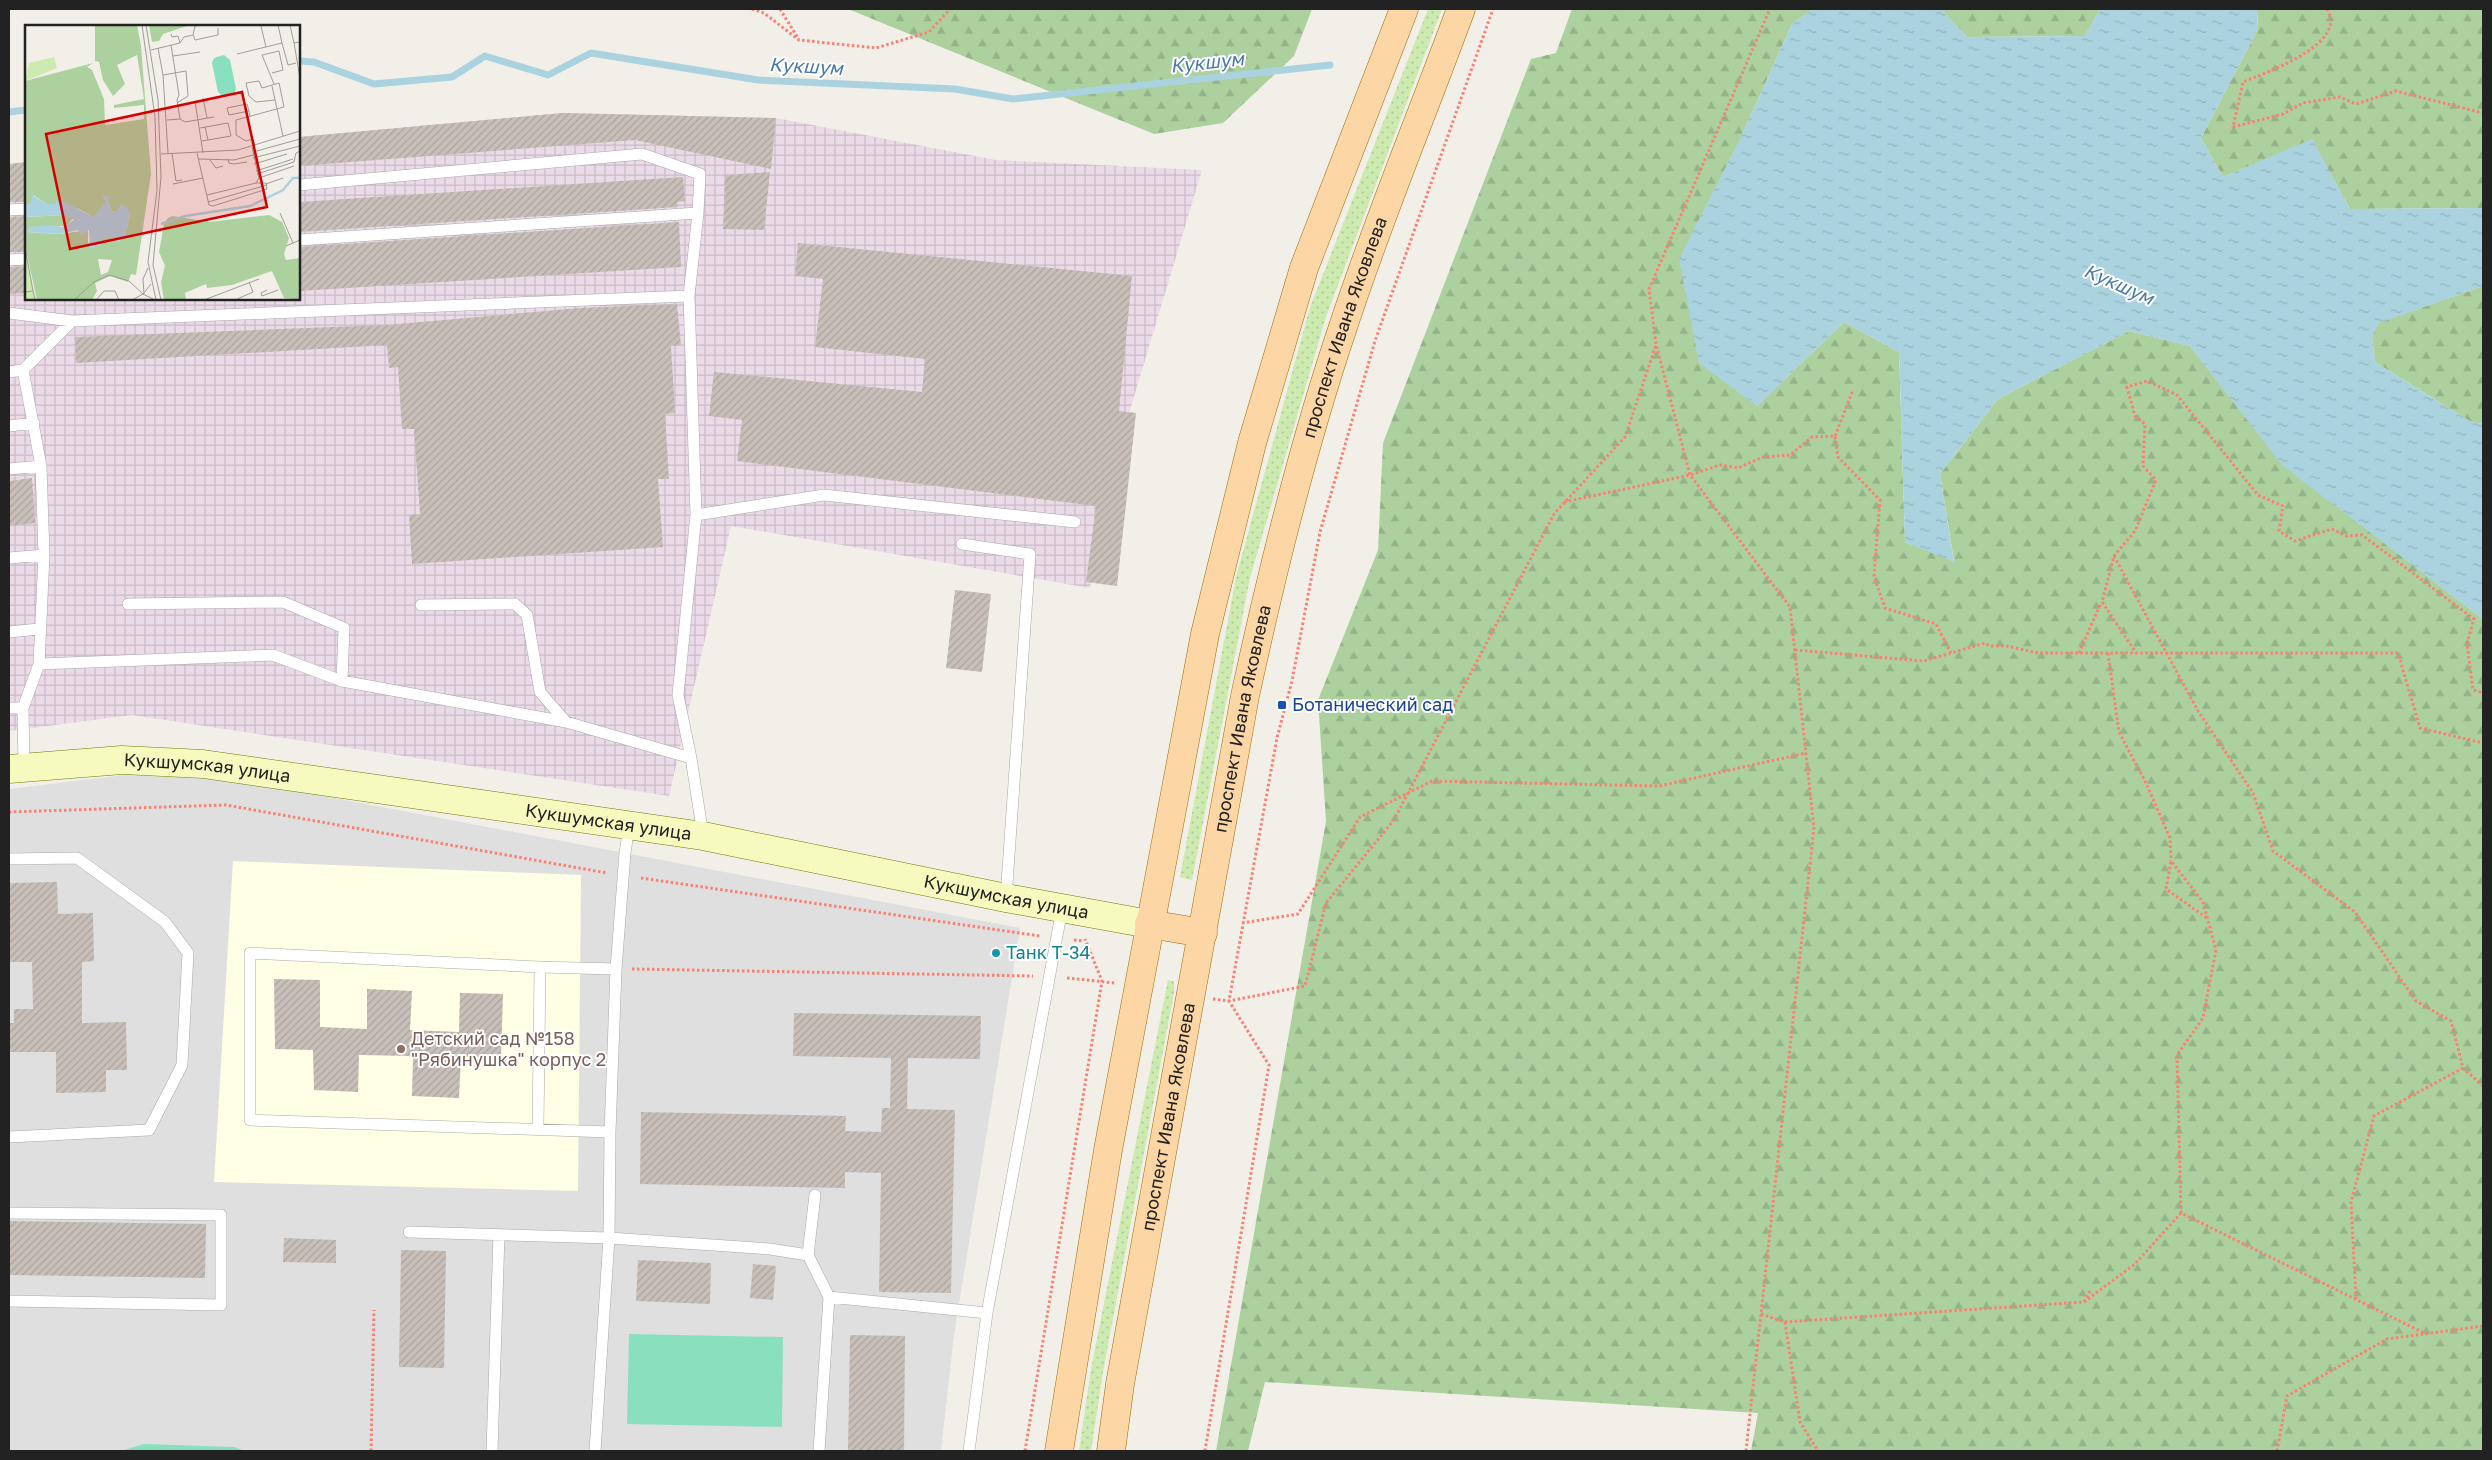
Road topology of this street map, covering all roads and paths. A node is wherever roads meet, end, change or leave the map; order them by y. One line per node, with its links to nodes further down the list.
1 (752, 9): 9 (path)
2 (780, 9): 9 (path)
3 (950, 9): 9 (path)
4 (1404, 9): 69 (main road)
5 (1461, 9): 70 (main road, проспект Ивана Яковлева)
6 (1493, 9): 68 (path)
7 (1770, 9): 21 (path)
8 (2327, 9): 10 (path)
9 (799, 40)
10 (2483, 113)
11 (300, 185): 14 (lane)
12 (25, 209): 13 (lane)
13 (9, 210)
14 (698, 213): 15 (lane); 18 (lane)
15 (300, 240)
16 (25, 259): 17 (lane)
17 (9, 260)
18 (689, 296): 20 (lane); 32 (lane)
19 (9, 313): 20 (lane)
20 (72, 321): 22 (lane)
21 (1656, 344): 30 (path); 31 (path)
22 (24, 370): 23 (lane); 25 (lane)
23 (9, 372)
24 (1853, 390): 27 (path)
25 (34, 423): 26 (lane); 28 (lane)
26 (9, 426)
27 (1835, 436): 30 (path); 44 (path)
28 (40, 466): 29 (lane); 35 (lane)
29 (9, 469)
30 (1690, 475): 31 (path); 43 (path)
31 (1564, 502): 78 (path)
32 (696, 515): 33 (lane); 57 (lane)
33 (1075, 522)
34 (962, 544): 65 (lane)
35 (44, 555): 37 (lane); 41 (lane)
36 (2114, 556): 38 (path); 48 (path); 51 (path)
37 (9, 558)
38 (2102, 602): 45 (path); 47 (path)
39 (128, 604): 50 (lane)
40 (421, 605): 54 (lane)
41 (39, 630): 42 (lane); 49 (lane)
42 (9, 632)
43 (1795, 650): 44 (path); 56 (path)
44 (1951, 653): 45 (path)
45 (2079, 653): 46 (path)
46 (2108, 654): 47 (path); 63 (path)
47 (2137, 654): 48 (path)
48 (2166, 654): 55 (path); 79 (path)
49 (38, 664): 50 (lane); 53 (lane)
50 (342, 681): 54 (lane)
51 (2483, 694)
52 (9, 708): 53 (lane)
53 (23, 708): 58 (lane)
54 (566, 722): 57 (lane)
55 (2483, 743)
56 (1806, 753): 68 (path); 98 (path)
57 (691, 758): 61 (lane)
58 (16, 768): 60 (street, Кукшумская улица)
59 (9, 812): 64 (path)
60 (629, 824): 61 (street, Кукшумская улица); 64 (lane)
61 (703, 836): 65 (street, Кукшумская улица)
62 (9, 859): 83 (lane)
63 (2171, 861): 67 (path); 67 (path)
64 (623, 875): 71 (path); 73 (lane)
65 (1006, 898): 66 (street, Кукшумская улица)
66 (1062, 908): 69 (street, Кукшумская улица); 71 (lane)
67 (2207, 918): 86 (path)
68 (1242, 923): 78 (path)
69 (1149, 924): 70 (main road, Кукшумская улица); 108 (main road)
70 (1203, 933): 109 (main road, проспект Ивана Яковлева)
71 (1057, 938): 74 (lane); 75 (path)
72 (540, 967): 73 (lane); 81 (lane); 81 (lane)
73 (616, 969): 74 (path); 82 (lane)
74 (1050, 976): 75 (path); 97 (lane)
75 (1102, 981): 76 (path); 107 (path)
76 (1118, 984)
77 (1207, 998): 78 (path)
78 (1229, 1001): 110 (path)
79 (2464, 1068): 80 (path); 93 (path)
80 (2483, 1086)
81 (538, 1128): 82 (lane)
82 (610, 1132): 89 (lane)
83 (9, 1137)
84 (815, 1195): 90 (lane)
85 (9, 1213): 94 (lane)
86 (2181, 1213): 93 (path); 95 (path)
87 (409, 1232): 88 (lane)
88 (499, 1235): 89 (lane); 103 (lane)
89 (610, 1238): 90 (lane); 104 (lane)
90 (808, 1256): 92 (lane)
91 (2090, 1291): 95 (path)
92 (829, 1297): 97 (lane); 105 (lane)
93 (2356, 1299): 101 (path)
94 (9, 1301)
95 (2084, 1302): 99 (path)
96 (374, 1310): 102 (path)
97 (988, 1313): 106 (lane)
98 (1761, 1314): 99 (path); 111 (path)
99 (1785, 1322): 112 (path)
100 (2483, 1326): 101 (path)
101 (2426, 1334): 113 (path)
102 (371, 1451)
103 (492, 1451)
104 (595, 1451)
105 (819, 1451)
106 (969, 1451)
107 (1025, 1451)
108 (1059, 1451)
109 (1110, 1451)
110 (1205, 1451)
111 (1746, 1451)
112 (1818, 1451)
113 (2277, 1451)

